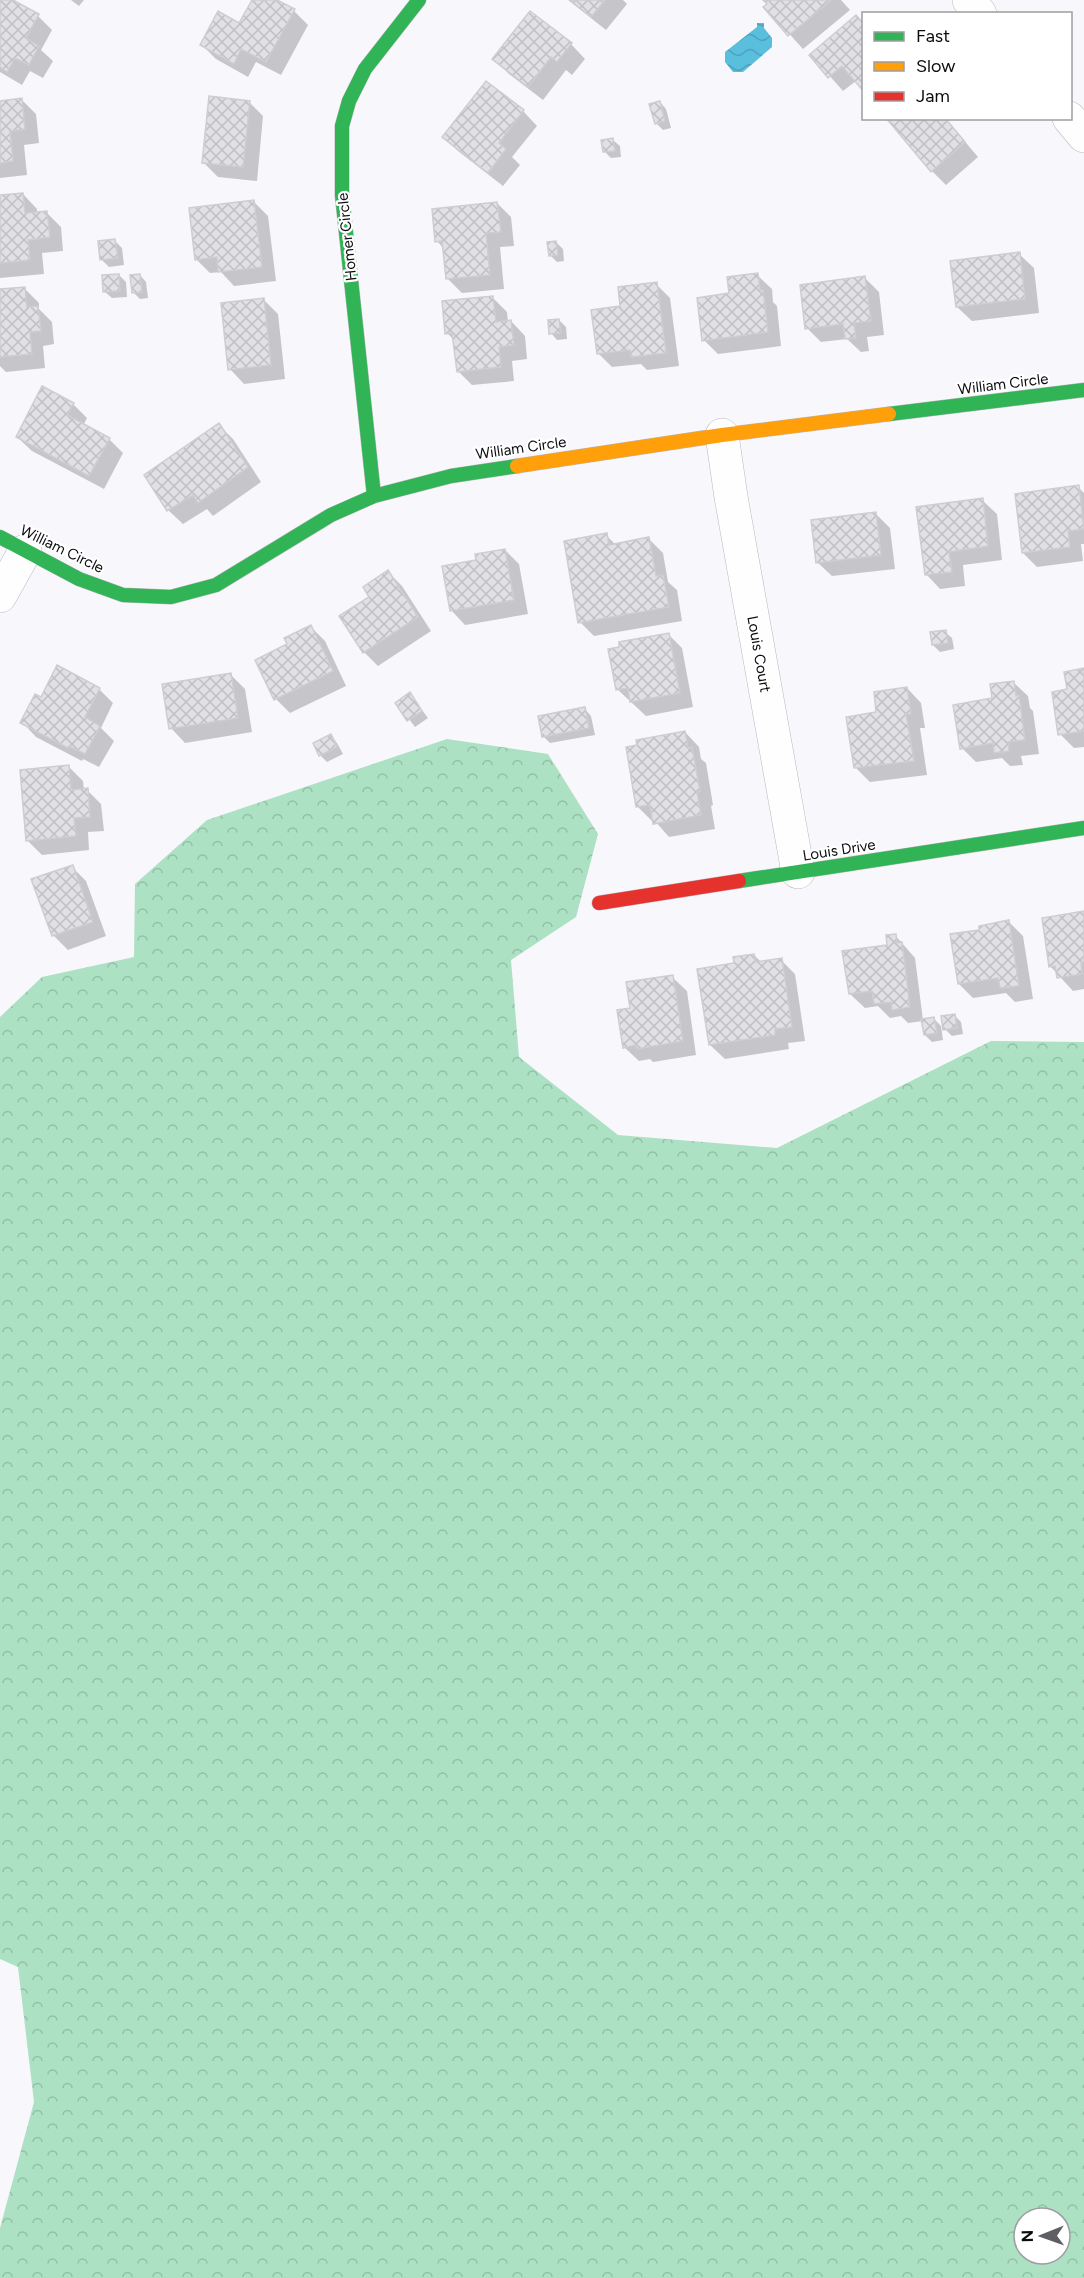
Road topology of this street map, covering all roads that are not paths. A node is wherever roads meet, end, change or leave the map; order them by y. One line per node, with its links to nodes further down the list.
1 (419, 0): 8 (street, Homer Circle)
2 (969, 0): 3 (street)
3 (978, 12)
4 (1072, 120): 5 (street)
5 (1084, 136)
6 (1084, 390): 7 (street, William Circle)
7 (722, 435): 8 (street, William Circle); 12 (street, Louis Court)
8 (375, 496): 9 (street, William Circle)
9 (13, 544): 10 (street)
10 (0, 596)
11 (1084, 828): 12 (street, Louis Drive)
12 (798, 872): 13 (street, Louis Drive)
13 (598, 903)

